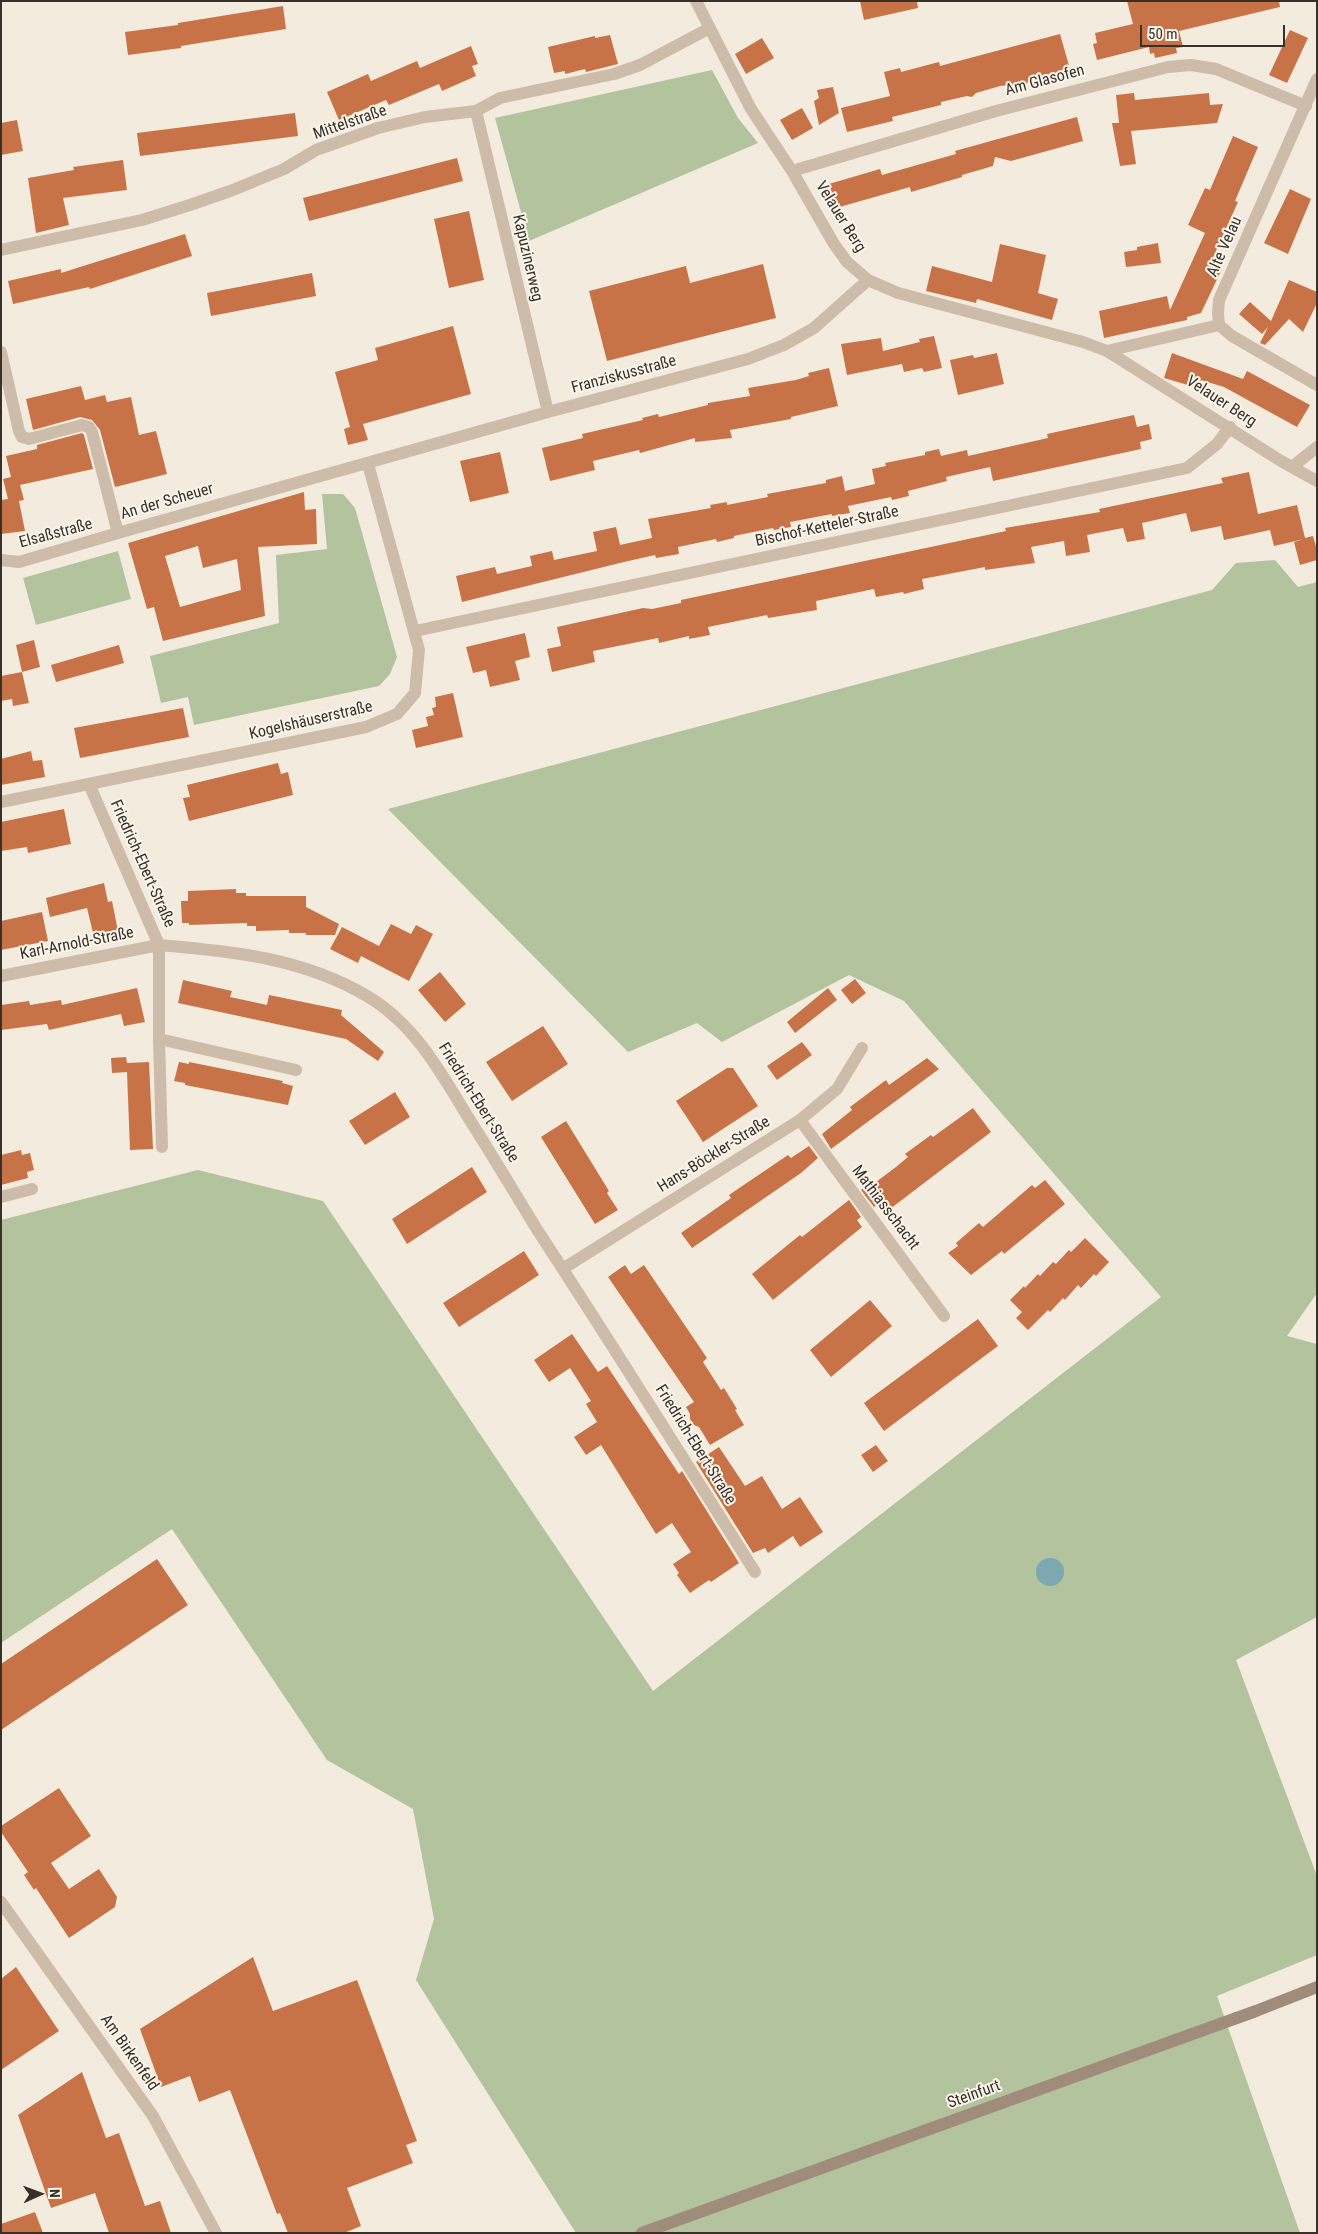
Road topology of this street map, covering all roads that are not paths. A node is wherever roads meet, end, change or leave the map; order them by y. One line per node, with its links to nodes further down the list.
1 (696, 1): 2 (street, Velauer Berg)
2 (708, 29): 5 (street, Mittelstraße); 6 (street, Velauer Berg)
3 (1317, 79): 4 (street, Alte Velau)
4 (1306, 106): 6 (street, Am Glasofen); 9 (street, Alte Velau)
5 (476, 111): 7 (street, Mittelstraße); 13 (street, Kapuzinerweg)
6 (792, 170): 8 (street, Velauer Berg)
7 (1, 250)
8 (868, 280): 10 (street, Velauer Berg); 13 (street, Franziskusstraße)
9 (1219, 325): 10 (street); 12 (street)
10 (1107, 351): 14 (street, Velauer Berg)
11 (1, 352): 19 (street, An der Scheuer)
12 (1317, 385)
13 (548, 412): 16 (street, Franziskusstraße)
14 (1230, 427): 17 (street, Velauer Berg); 21 (street, Bischof-Ketteler-Straße)
15 (1317, 447): 17 (street)
16 (368, 464): 19 (street, An der Scheuer); 21 (street, Kogelshäuserstraße)
17 (1292, 467): 18 (street, Velauer Berg)
18 (1317, 481)
19 (118, 534): 20 (street, Elsaßstraße)
20 (1, 560)
21 (415, 631): 22 (street, Kogelshäuserstraße)
22 (89, 784): 23 (street, Kogelshäuserstraße); 24 (street, Friedrich-Ebert-Straße)
23 (1, 802)
24 (159, 944): 25 (street, Karl-Arnold-Straße); 26 (street); 33 (street, Friedrich-Ebert-Straße)
25 (1, 976)
26 (159, 1039): 28 (street); 30 (street)
27 (862, 1048): 29 (street, Hans-Böckler-Straße)
28 (296, 1070)
29 (800, 1120): 33 (street, Hans-Böckler-Straße); 34 (street, Mathiasschacht)
30 (162, 1147)
31 (32, 1189): 32 (street)
32 (1, 1197)
33 (564, 1268): 35 (street, Friedrich-Ebert-Straße)
34 (944, 1316)
35 (755, 1572)
36 (1, 1902): 38 (street, Am Birkenfeld)
37 (1317, 1987): 39 (street, Steinfurt)
38 (216, 2233)
39 (642, 2233)

